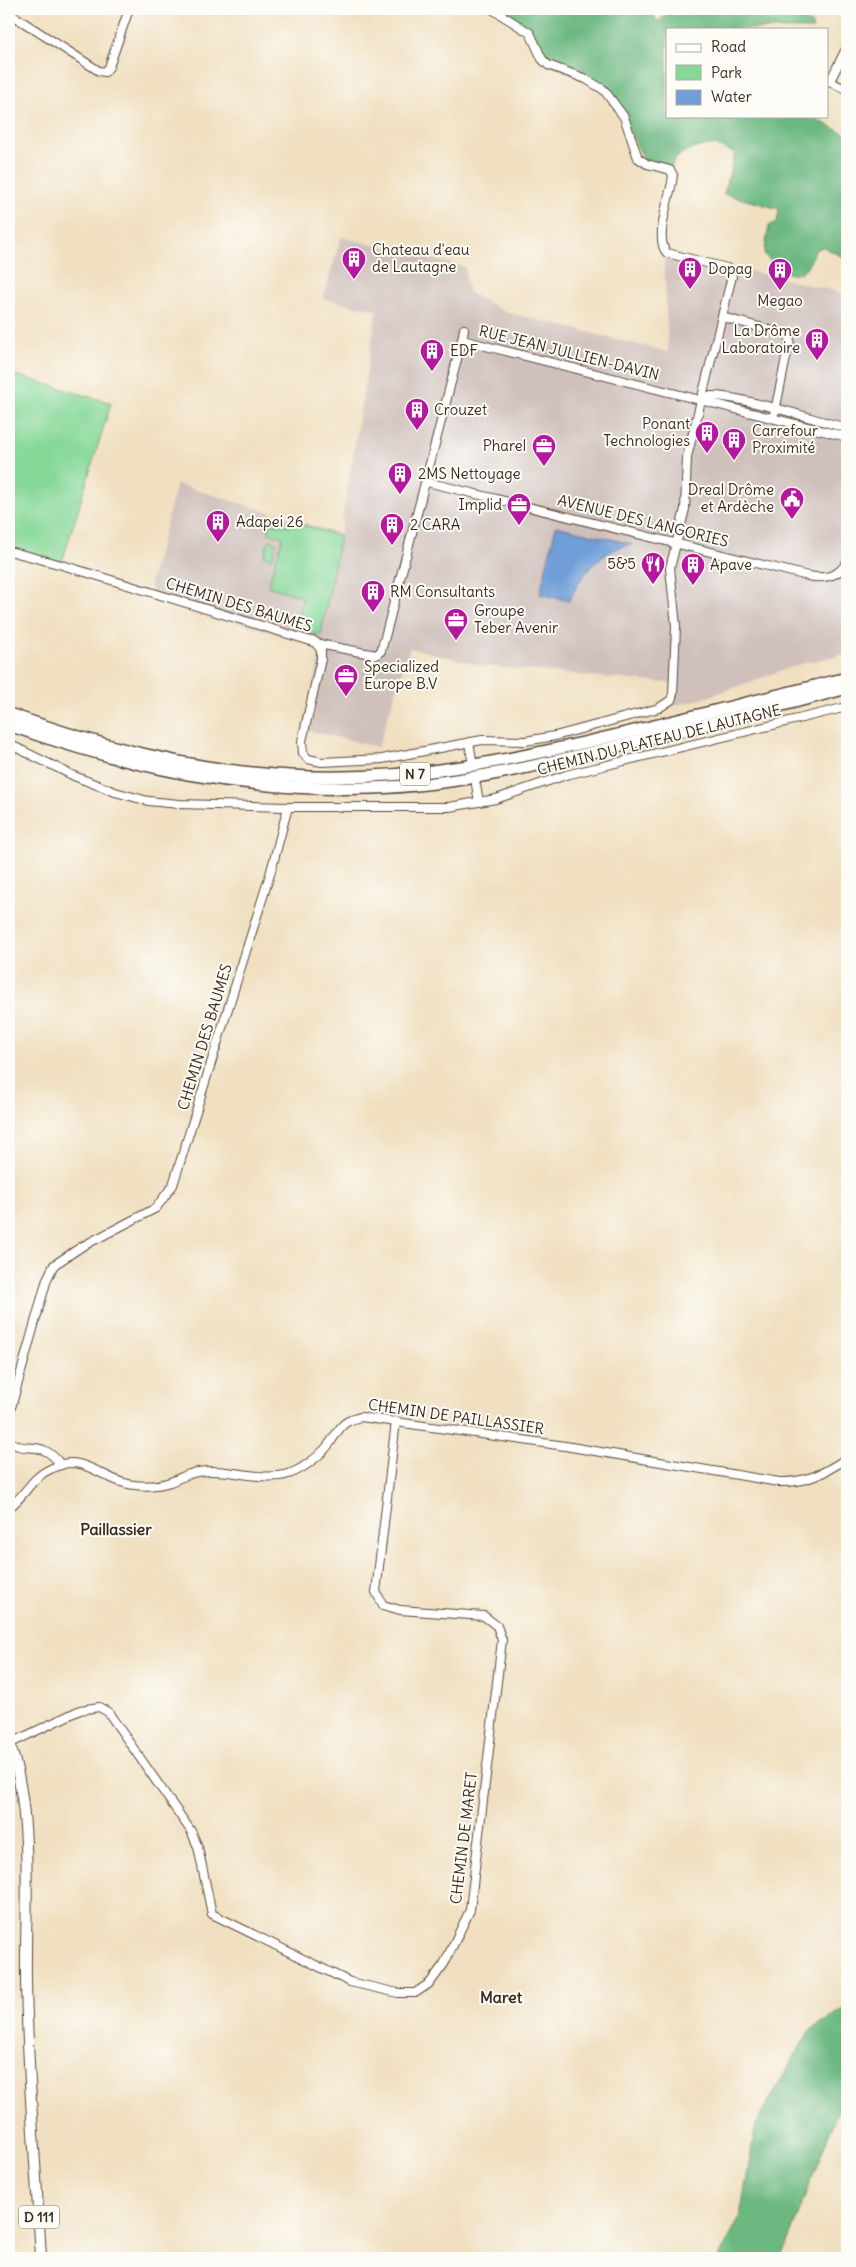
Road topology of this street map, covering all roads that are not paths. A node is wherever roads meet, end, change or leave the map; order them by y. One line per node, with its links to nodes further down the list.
1 (129, 9): 3 (street)
2 (492, 9): 7 (street, CHEMIN DU PLATEAU DE LAUTAGNE)
3 (9, 14)
4 (847, 48): 5 (street)
5 (829, 80): 6 (street)
6 (847, 90)
7 (722, 317): 10 (street, CHEMIN DU PLATEAU DE LAUTAGNE); 11 (street)
8 (464, 329): 9 (street)
9 (462, 340): 10 (street, RUE JEAN JULLIEN-DAVIN); 15 (street, RUE JEAN JULLIEN-DAVIN)
10 (701, 399): 11 (street); 12 (street); 16 (street, CHEMIN DU PLATEAU DE LAUTAGNE)
11 (775, 410): 12 (street); 13 (street)
12 (773, 418): 14 (street)
13 (847, 428)
14 (847, 437)
15 (427, 482): 16 (street, AVENUE DES LANGORIES); 19 (street, RUE JEAN JULLIEN-DAVIN)
16 (677, 544): 18 (street, AVENUE DES LANGORIES); 25 (street, CHEMIN DU PLATEAU DE LAUTAGNE)
17 (9, 551): 19 (street, CHEMIN DES BAUMES)
18 (847, 562)
19 (314, 641): 25 (street, CHEMIN DES BAUMES)
20 (847, 678): 23 (highway, N 7)
21 (847, 688): 24 (highway, N 7)
22 (847, 707): 29 (street, CHEMIN DU PLATEAU DE LAUTAGNE)
23 (9, 714)
24 (9, 725)
25 (469, 742): 27 (street)
26 (9, 744): 30 (street)
27 (472, 759)
28 (476, 785): 29 (street)
29 (479, 802): 30 (street)
30 (288, 806): 31 (street, CHEMIN DES BAUMES)
31 (9, 1415)
32 (396, 1421): 34 (street, CHEMIN DE PAILLASSIER); 35 (street, CHEMIN DE PAILLASSIER); 37 (street, CHEMIN DE MARET)
33 (9, 1441): 35 (street)
34 (847, 1458)
35 (61, 1464): 36 (street)
36 (9, 1508)
37 (9, 1744): 38 (main road, D 111)
38 (41, 2258)

